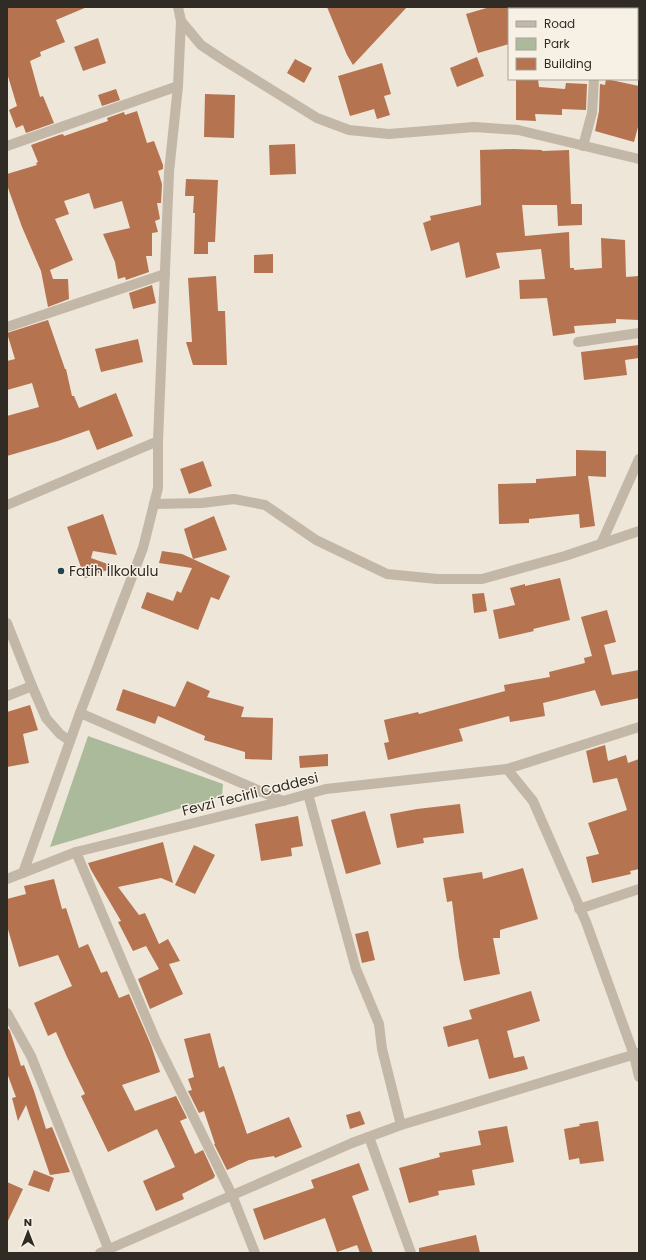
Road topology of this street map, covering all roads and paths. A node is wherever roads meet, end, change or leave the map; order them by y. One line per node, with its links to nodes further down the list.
1 (178, 7): 2 (street)
2 (181, 21): 4 (street); 6 (street)
3 (594, 80): 6 (street)
4 (178, 86): 5 (street); 8 (street)
5 (7, 146)
6 (583, 146): 7 (street)
7 (639, 159)
8 (165, 274): 9 (street); 12 (street)
9 (7, 327)
10 (639, 333): 11 (street)
11 (578, 342)
12 (158, 441): 14 (street); 15 (street)
13 (639, 459): 17 (street)
14 (154, 504): 17 (street); 21 (street)
15 (7, 505)
16 (639, 531): 17 (street)
17 (601, 544)
18 (7, 623): 19 (street)
19 (32, 686): 20 (street); 23 (street)
20 (7, 696)
21 (80, 713): 23 (street); 26 (street)
22 (639, 727): 24 (street, Fevzi Tecirli Caddesi)
23 (70, 741): 28 (street)
24 (507, 769): 25 (street, Fevzi Tecirli Caddesi); 31 (street)
25 (308, 794): 26 (street, Fevzi Tecirli Caddesi); 35 (street)
26 (283, 801): 27 (street, Fevzi Tecirli Caddesi)
27 (76, 852): 28 (street, Fevzi Tecirli Caddesi); 37 (street)
28 (23, 873): 29 (street, Fevzi Tecirli Caddesi)
29 (7, 879)
30 (639, 889): 31 (street)
31 (579, 909): 33 (street)
32 (7, 1013): 38 (street)
33 (637, 1054): 34 (street); 35 (street)
34 (639, 1077)
35 (401, 1125): 36 (street)
36 (369, 1137): 37 (street); 40 (street)
37 (232, 1195): 38 (street); 39 (street)
38 (106, 1252)
39 (255, 1253)
40 (411, 1253)

